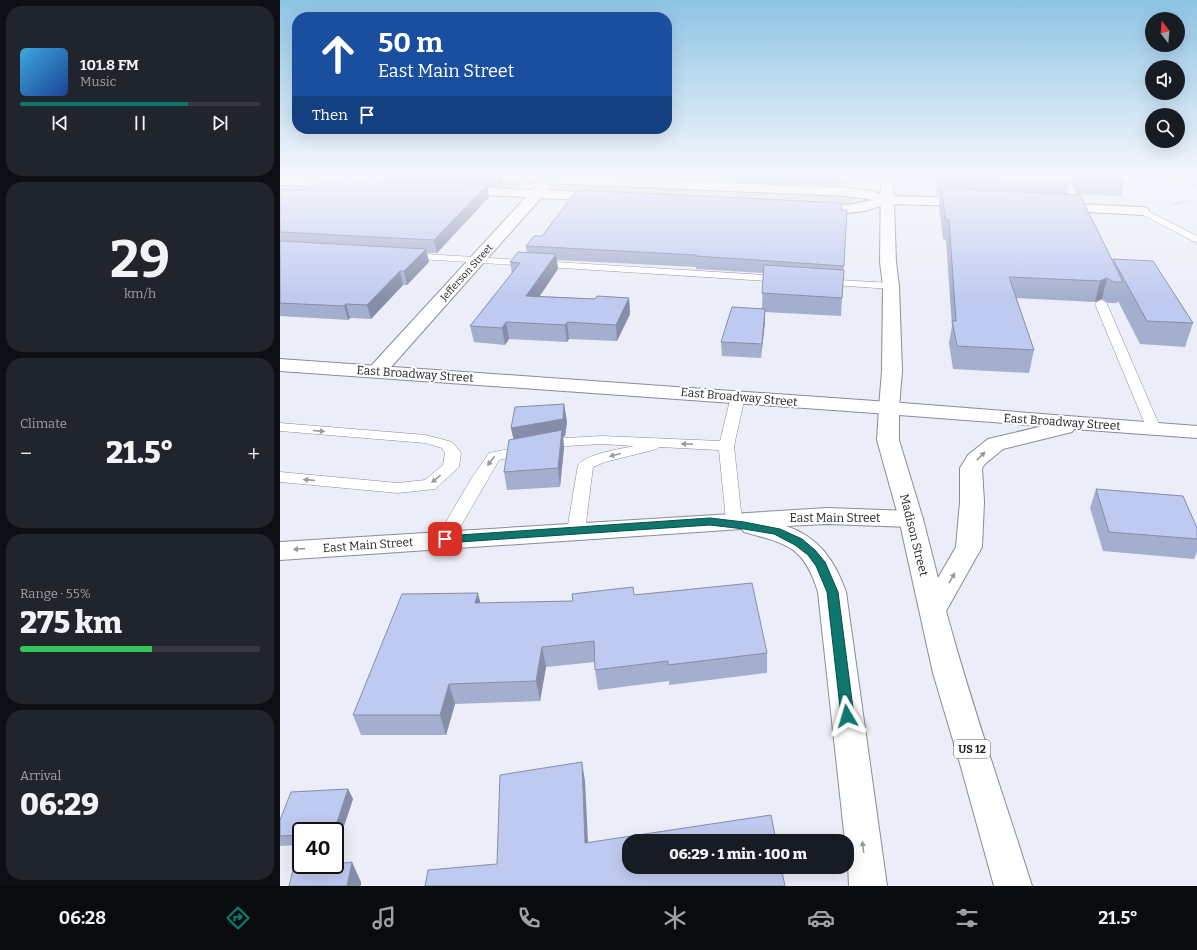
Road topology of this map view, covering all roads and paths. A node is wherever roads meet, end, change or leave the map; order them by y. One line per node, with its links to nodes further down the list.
1 (517, 216): 6 (main road, Jefferson Street)
2 (887, 216): 9 (main road, Madison Street)
3 (1152, 216): 4 (lane)
4 (1197, 240)
5 (402, 256): 6 (lane)
6 (477, 260): 7 (lane); 12 (main road, Jefferson Street)
7 (793, 280)
8 (809, 281): 9 (lane)
9 (891, 286): 14 (main road, Madison Street)
10 (1102, 304): 17 (lane)
11 (280, 365): 12 (main road, East Broadway Street)
12 (377, 371): 13 (main road, East Broadway Street)
13 (738, 396): 14 (main road, East Broadway Street); 20 (lane)
14 (889, 408): 15 (main road, East Broadway Street); 22 (main road, Madison Street / US 12)
15 (1077, 423): 17 (main road, East Broadway Street); 27 (main road, one-way to 15)
16 (280, 427): 21 (lane, one-way to 21)
17 (1154, 429): 18 (main road, East Broadway Street)
18 (1197, 432)
19 (666, 443): 20 (lane, one-way to 19); 24 (lane, one-way to 24); 25 (lane, one-way to 25)
20 (726, 446): 23 (lane)
21 (280, 477)
22 (911, 519): 23 (main road, East Main Street); 27 (main road, Madison Street / US 12)
23 (722, 521): 24 (main road, East Main Street); 28 (main road, one-way to 23)
24 (576, 531): 25 (main road, East Main Street)
25 (445, 539): 26 (main road, East Main Street, one-way to 26)
26 (280, 551)
27 (932, 611): 29 (main road, Madison Street / US 12)
28 (868, 886)
29 (1013, 886)

